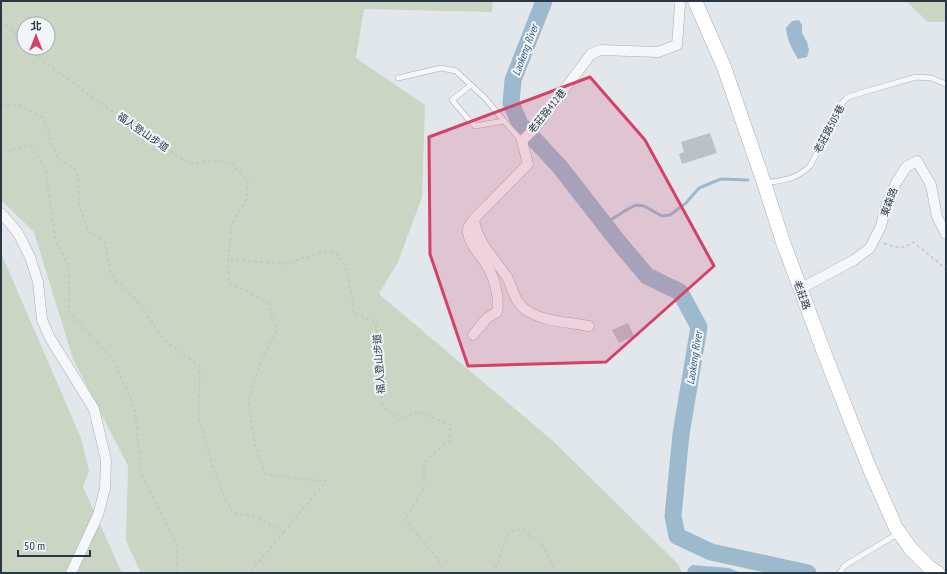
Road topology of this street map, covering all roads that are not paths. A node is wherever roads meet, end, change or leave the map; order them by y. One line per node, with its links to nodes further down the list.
1 (679, 1): 7 (street, 老莊路412巷)
2 (695, 1): 8 (street, 老莊路)
3 (398, 78): 5 (lane)
4 (946, 84): 8 (lane, 老莊路505巷)
5 (471, 85): 6 (lane); 6 (lane)
6 (504, 121): 7 (lane)
7 (522, 141): 10 (street, 老莊路412巷)
8 (764, 183): 12 (street, 老莊路)
9 (1, 213): 16 (street)
10 (474, 219): 13 (street); 14 (street, 老莊路412巷)
11 (946, 234): 12 (street, 東森路)
12 (800, 289): 15 (street, 老莊路)
13 (589, 326)
14 (474, 335)
15 (900, 532): 17 (lane); 18 (street, 老莊路)
16 (72, 573)
17 (840, 573)
18 (938, 573)

